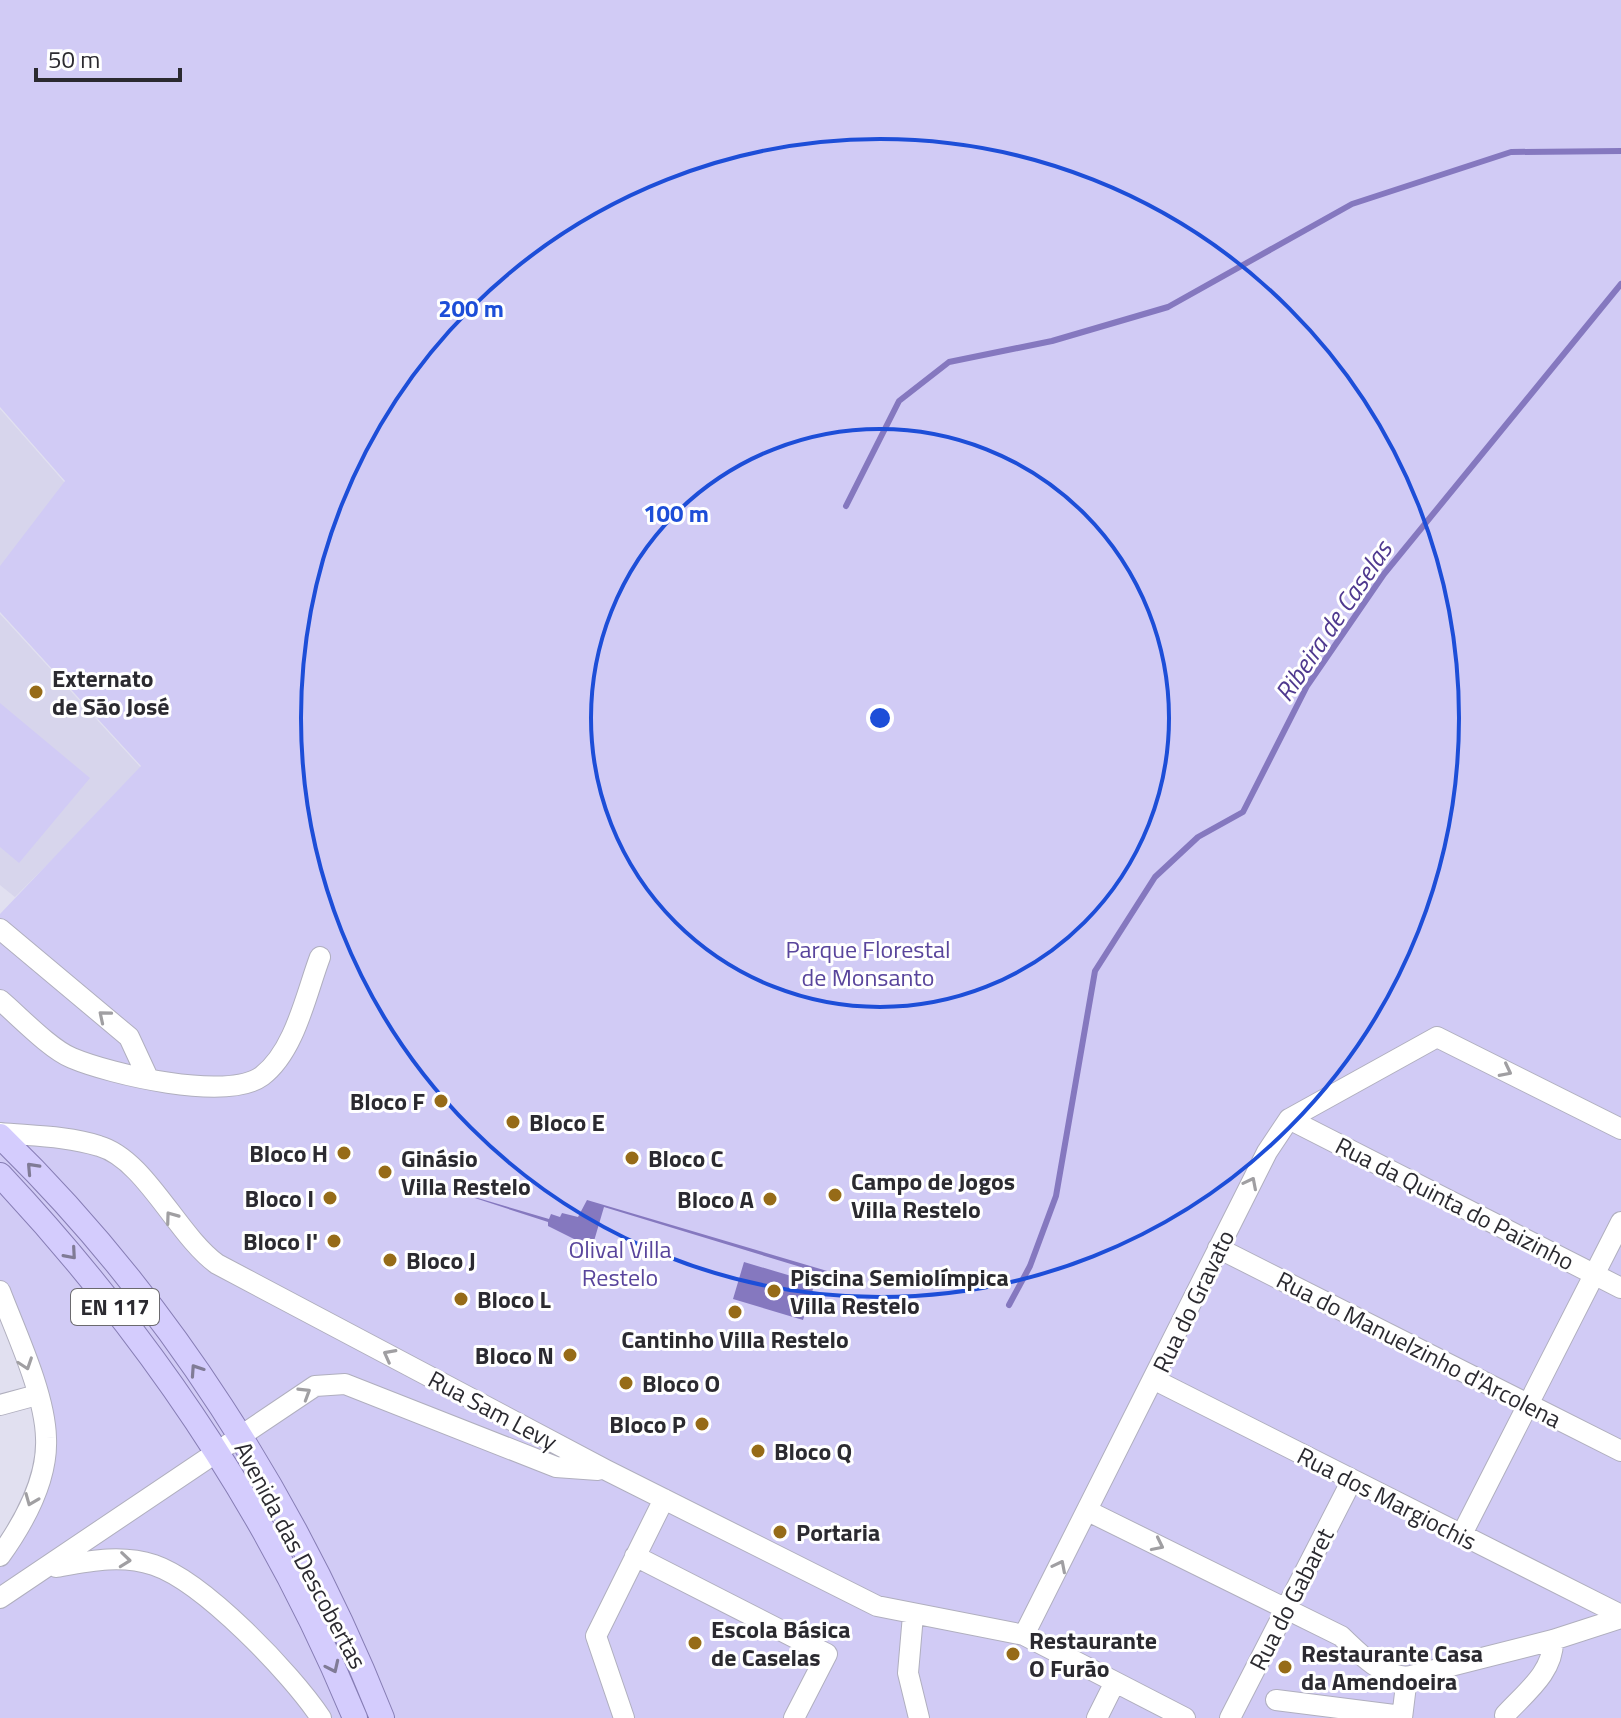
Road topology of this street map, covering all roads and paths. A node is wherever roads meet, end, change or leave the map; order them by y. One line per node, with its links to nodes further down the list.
1 (0, 929): 4 (street, one-way to 1)
2 (320, 957): 4 (street)
3 (0, 1000): 4 (street)
4 (148, 1078)
5 (1289, 1119): 6 (street, Rua do Gravato, one-way to 6); 10 (street, Rua do Gravato, one-way to 5); 11 (street, Rua da Quinta do Paizinho)
6 (1621, 1129)
7 (0, 1134): 18 (main road, Avenida das Descobertas, one-way to 7); 21 (street, Rua Sam Levy, one-way to 7)
8 (0, 1175): 19 (main road, Avenida das Descobertas / EN 117, one-way to 19)
9 (1621, 1222): 11 (street)
10 (1218, 1248): 14 (street, Rua do Gravato); 16 (street, Rua do Manuelzinho d'Arcolena)
11 (1595, 1274): 12 (street, Rua da Quinta do Paizinho); 16 (street)
12 (1621, 1288)
13 (0, 1291): 15 (street, one-way to 15)
14 (1155, 1380): 22 (street, Rua dos Margiochis); 24 (street, Rua do Gravato)
15 (37, 1395): 17 (street); 26 (street, one-way to 26)
16 (1528, 1404): 20 (street, Rua do Manuelzinho d'Arcolena); 25 (street)
17 (0, 1405)
18 (239, 1435): 19 (street); 21 (street, one-way to 21); 42 (main road, Avenida das Descobertas)
19 (216, 1451): 28 (street); 41 (main road, Avenida das Descobertas / EN 117, one-way to 41)
20 (1621, 1451)
21 (606, 1470): 23 (street, Rua Sam Levy)
22 (1352, 1480): 25 (street, Rua dos Margiochis); 30 (street, Rua do Gabaret)
23 (664, 1499): 27 (street); 31 (street, Rua Sam Levy)
24 (1088, 1511): 30 (street, one-way to 30); 33 (street, Rua do Gravato, one-way to 24)
25 (1461, 1536): 32 (street, Rua dos Margiochis)
26 (6, 1547): 28 (street)
27 (635, 1556): 43 (street); 44 (street)
28 (40, 1572): 29 (street); 40 (street, one-way to 40)
29 (0, 1598)
30 (1287, 1608): 35 (street); 48 (street, Rua do Gabaret)
31 (913, 1615): 33 (street, Rua Sam Levy); 45 (street)
32 (1621, 1616): 34 (street)
33 (1024, 1635): 36 (street, Rua Sam Levy)
34 (1553, 1640): 35 (street); 38 (street)
35 (1407, 1677): 39 (street)
36 (1115, 1682): 46 (street); 47 (street, Rua Sam Levy)
37 (1276, 1700): 39 (street)
38 (1505, 1715)
39 (1402, 1717)
40 (321, 1718)
41 (355, 1718)
42 (382, 1718)
43 (624, 1718)
44 (794, 1718)
45 (919, 1718)
46 (1097, 1718)
47 (1185, 1718)
48 (1230, 1718)

